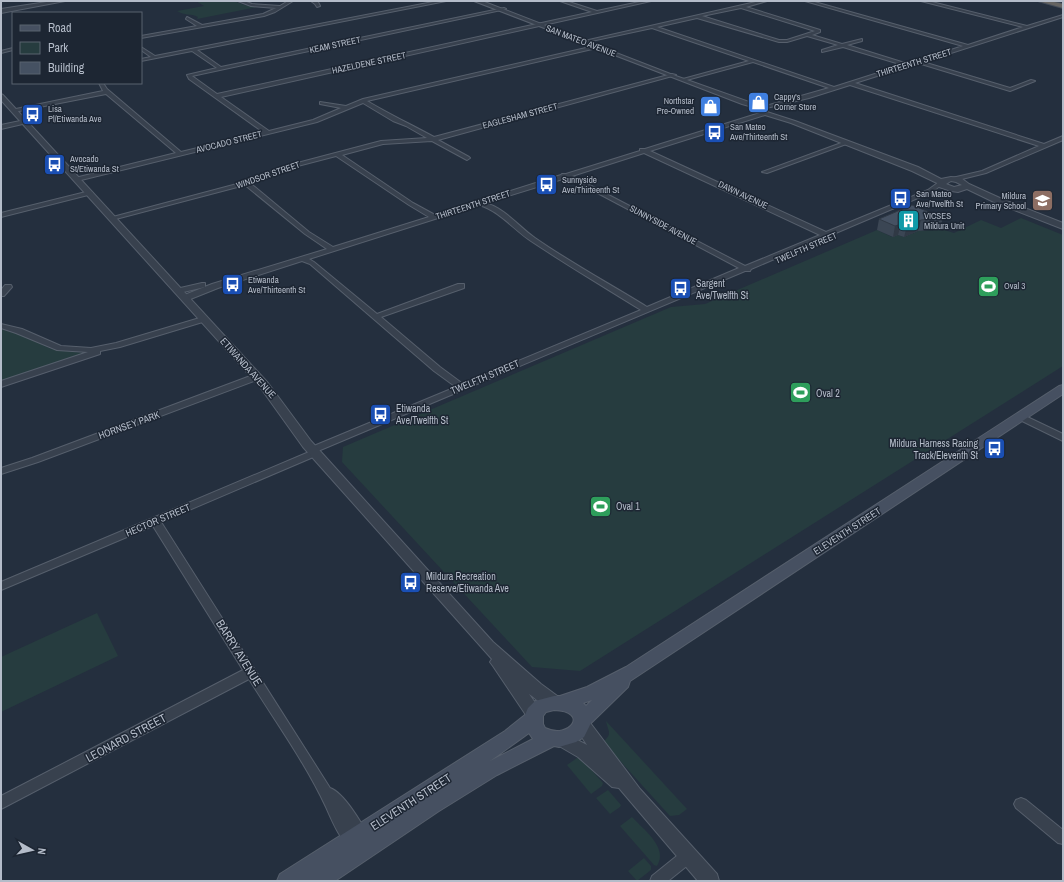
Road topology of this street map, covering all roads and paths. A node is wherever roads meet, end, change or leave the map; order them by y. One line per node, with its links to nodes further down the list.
1 (62, 1): 22 (street)
2 (240, 1): 20 (street)
3 (291, 1): 20 (street)
4 (313, 1): 17 (street)
5 (444, 1): 40 (street)
6 (477, 1): 21 (street, SAN MATEO AVENUE)
7 (480, 1): 21 (street, SAN MATEO AVENUE)
8 (562, 1): 23 (street)
9 (649, 1): 16 (street, HAZELDENE STREET)
10 (765, 1): 18 (street, AVOCADO STREET)
11 (807, 1): 37 (street)
12 (814, 1): 37 (street)
13 (923, 1): 31 (street)
14 (930, 1): 31 (street)
15 (1042, 1): 19 (highway)
16 (642, 2): 23 (street, HAZELDENE STREET)
17 (318, 6)
18 (740, 6): 24 (street, AVOCADO STREET); 32 (street)
19 (1063, 6)
20 (280, 7): 29 (street)
21 (503, 10): 28 (street, SAN MATEO AVENUE); 48 (street, KEAM STREET)
22 (1, 11)
23 (595, 13): 28 (street, HAZELDENE STREET)
24 (696, 16): 30 (street, AVOCADO STREET); 32 (street)
25 (1063, 16): 31 (street, THIRTEENTH STREET)
26 (187, 18): 29 (street)
27 (1063, 19): 31 (street, THIRTEENTH STREET)
28 (541, 25): 35 (street, SAN MATEO AVENUE); 57 (street, HAZELDENE STREET)
29 (201, 26): 33 (street)
30 (651, 26): 35 (street, AVOCADO STREET); 45 (street)
31 (1031, 27): 37 (street, THIRTEENTH STREET)
32 (808, 35): 36 (street)
33 (142, 37)
34 (860, 40): 36 (street)
35 (590, 44): 49 (street, SAN MATEO AVENUE); 58 (street, AVOCADO STREET)
36 (841, 46): 41 (street); 47 (street)
37 (972, 46): 46 (street, THIRTEENTH STREET)
38 (142, 49): 43 (street)
39 (12, 50): 42 (street)
40 (192, 50): 43 (street); 48 (street)
41 (824, 51)
42 (1, 52)
43 (154, 57): 44 (street)
44 (142, 60)
45 (753, 61): 50 (street); 54 (street)
46 (920, 62): 47 (street, THIRTEENTH STREET); 51 (street)
47 (908, 66): 52 (street, THIRTEENTH STREET)
48 (220, 68): 57 (street, KEAM STREET)
49 (671, 75): 50 (street, SAN MATEO AVENUE); 67 (street, EAGLESHAM STREET)
50 (685, 80): 62 (street, SAN MATEO AVENUE)
51 (1033, 81)
52 (853, 83): 54 (street, THIRTEENTH STREET); 71 (street)
53 (102, 84): 55 (street)
54 (834, 89): 62 (street, THIRTEENTH STREET); 62 (street, THIRTEENTH STREET)
55 (108, 92): 61 (street); 73 (street)
56 (1, 96): 61 (street, ETIWANDA AVENUE)
57 (217, 96): 65 (street)
58 (363, 101): 60 (street, AVOCADO STREET); 67 (street)
59 (322, 103): 60 (street)
60 (347, 108): 65 (street, AVOCADO STREET)
61 (15, 111): 63 (street, ETIWANDA AVENUE)
62 (764, 111): 70 (street, SAN MATEO AVENUE); 72 (street, THIRTEENTH STREET)
63 (24, 121): 64 (street); 79 (street, ETIWANDA AVENUE)
64 (1, 126)
65 (267, 132): 73 (street, AVOCADO STREET)
66 (1063, 138): 69 (street, TWELFTH STREET)
67 (434, 139): 68 (street, EAGLESHAM STREET); 75 (street)
68 (389, 141): 74 (street, WINDSOR STREET)
69 (1060, 142): 71 (street, TWELFTH STREET)
70 (846, 143): 76 (street); 80 (street, SAN MATEO AVENUE)
71 (1042, 147): 77 (street, TWELFTH STREET)
72 (646, 150): 78 (street, THIRTEENTH STREET); 91 (street, DAWN AVENUE)
73 (180, 154): 79 (street, AVOCADO STREET)
74 (337, 154): 81 (street, WINDSOR STREET); 88 (street)
75 (467, 158)
76 (765, 172)
77 (984, 172): 80 (street, TWELFTH STREET); 82 (street, TWELFTH STREET)
78 (568, 175): 86 (street, THIRTEENTH STREET); 94 (street, SUNNYSIDE AVENUE)
79 (76, 179): 84 (street, ETIWANDA AVENUE)
80 (946, 181): 82 (street); 83 (street); 91 (street, TWELFTH STREET)
81 (246, 183): 89 (street, WINDSOR STREET); 92 (street)
82 (966, 185): 83 (street); 85 (street)
83 (954, 189): 85 (street); 91 (street, TWELFTH STREET)
84 (90, 193): 87 (street); 89 (street, ETIWANDA AVENUE)
85 (999, 201): 90 (street)
86 (481, 202): 88 (street, THIRTEENTH STREET); 99 (street)
87 (1, 215)
88 (430, 217): 92 (street, THIRTEENTH STREET)
89 (113, 219): 98 (street, ETIWANDA AVENUE)
90 (1063, 226)
91 (829, 236): 94 (street, TWELFTH STREET)
92 (327, 249): 93 (street, THIRTEENTH STREET)
93 (306, 257): 98 (street, THIRTEENTH STREET); 101 (street)
94 (748, 270): 99 (street, TWELFTH STREET)
95 (461, 286): 101 (street)
96 (8, 287): 97 (street)
97 (1, 294)
98 (182, 294): 100 (street, ETIWANDA AVENUE)
99 (645, 309): 106 (street, TWELFTH STREET)
100 (202, 317): 103 (street); 104 (street, ETIWANDA AVENUE)
101 (376, 317): 106 (street)
102 (1, 326): 103 (street)
103 (117, 345): 105 (street)
104 (256, 377): 110 (street, ETIWANDA AVENUE); 111 (street, HORNSEY PARK)
105 (1, 384)
106 (459, 388): 110 (street, TWELFTH STREET)
107 (1063, 390): 108 (main road, ELEVENTH STREET)
108 (1023, 416): 109 (street); 116 (main road, ELEVENTH STREET)
109 (1063, 437)
110 (314, 452): 112 (street, HECTOR STREET); 114 (street, ETIWANDA AVENUE)
111 (1, 471)
112 (156, 521): 113 (street, HECTOR STREET); 115 (street, BARRY AVENUE)
113 (1, 586)
114 (488, 646): 117 (street, ETIWANDA AVENUE); 118 (street, ETIWANDA AVENUE)
115 (251, 672): 122 (street, LEONARD STREET); 125 (street, BARRY AVENUE)
116 (632, 672): 117 (main road, ELEVENTH STREET); 119 (main road, ELEVENTH STREET)
117 (557, 703): 118 (main road); 119 (main road)
118 (533, 716): 120 (main road); 125 (main road, ELEVENTH STREET)
119 (582, 723): 120 (main road); 121 (street)
120 (556, 738): 121 (street); 125 (main road, ELEVENTH STREET)
121 (634, 795): 126 (street)
122 (1, 803)
123 (1021, 804): 124 (street)
124 (1063, 838)
125 (358, 842): 127 (main road, ELEVENTH STREET); 128 (main road, ELEVENTH STREET)
126 (688, 856): 129 (street); 130 (street)
127 (287, 881)
128 (317, 881)
129 (657, 881)
130 (710, 881)

